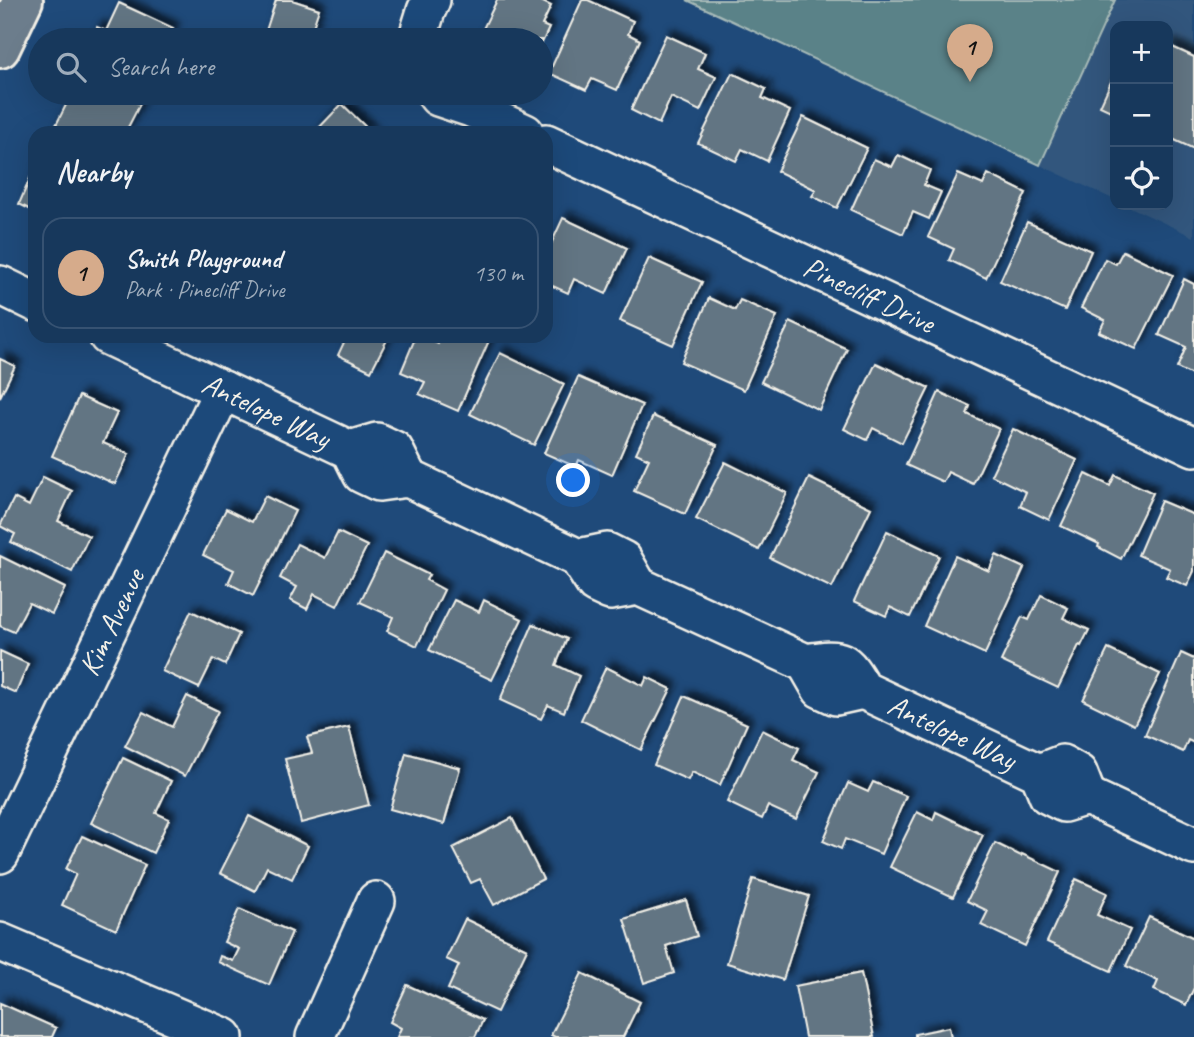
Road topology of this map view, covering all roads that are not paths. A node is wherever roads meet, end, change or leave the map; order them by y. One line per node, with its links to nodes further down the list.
1 (23, 0): 4 (main road)
2 (431, 0): 3 (street)
3 (421, 28)
4 (0, 48)
5 (464, 105): 6 (street)
6 (510, 126)
7 (553, 146): 12 (street, Pinecliff Drive)
8 (0, 285): 9 (street)
9 (28, 299)
10 (123, 343): 11 (street, Antelope Way)
11 (223, 390): 13 (street, Antelope Way); 14 (street, Kim Avenue)
12 (1194, 447)
13 (1194, 846)
14 (0, 854)
15 (376, 901): 18 (street)
16 (0, 942): 17 (street)
17 (224, 1037)
18 (315, 1037)

